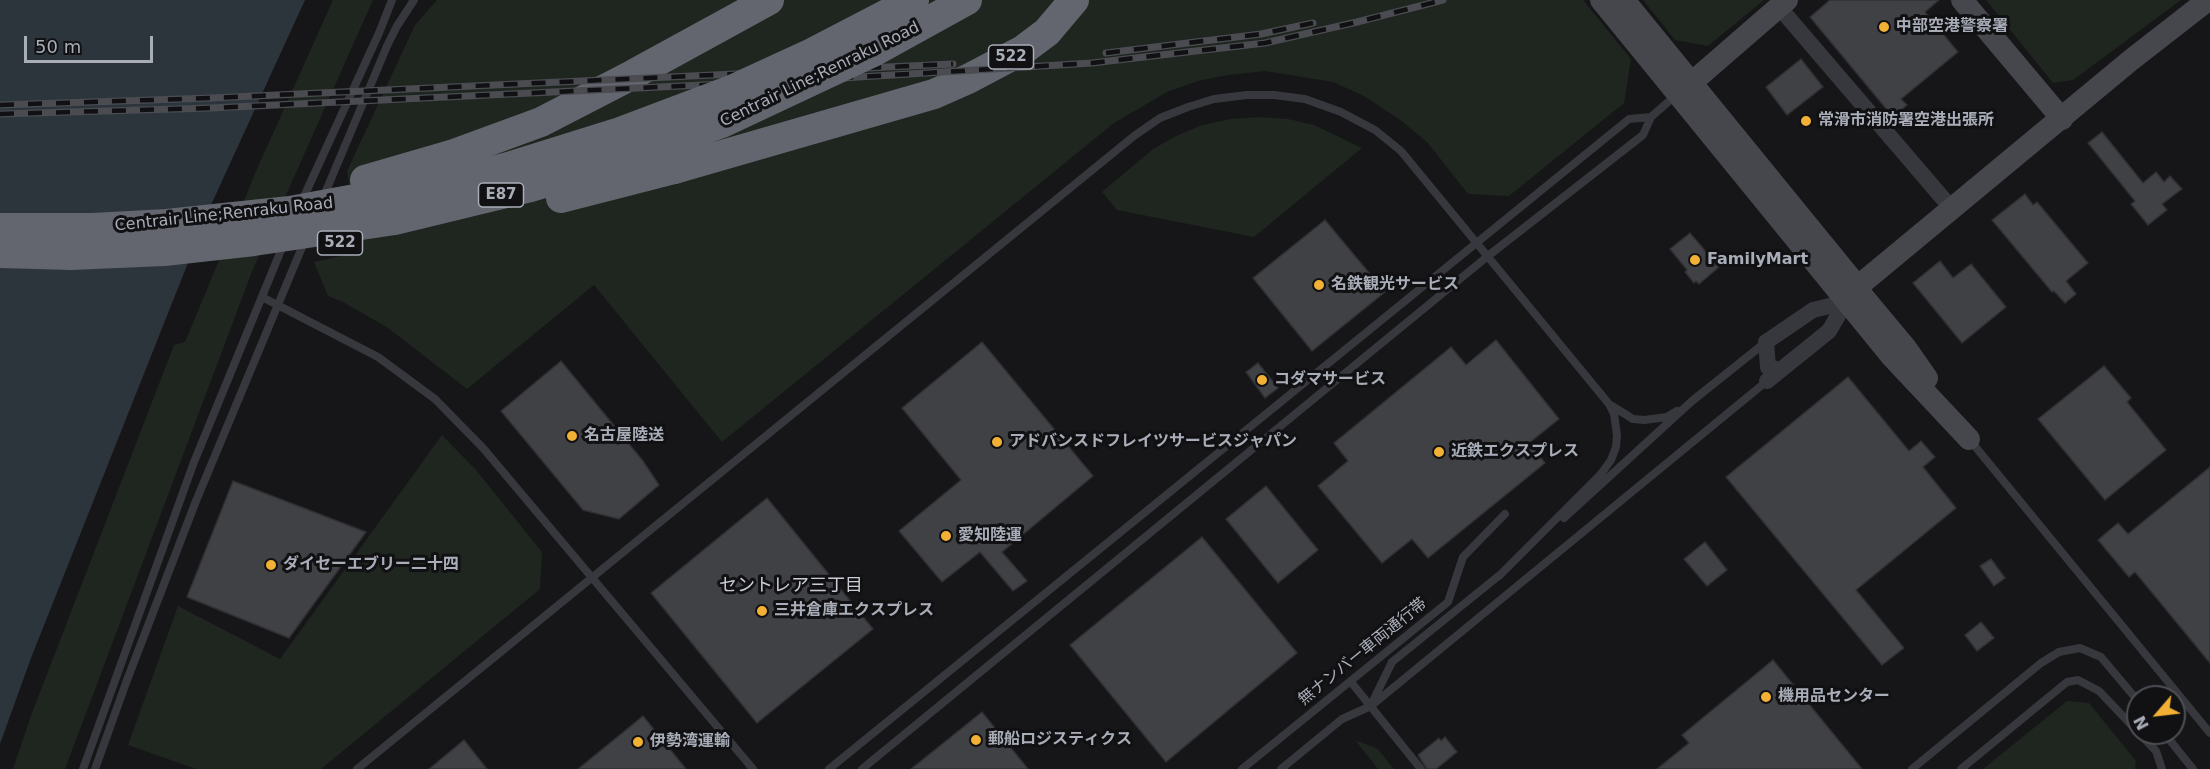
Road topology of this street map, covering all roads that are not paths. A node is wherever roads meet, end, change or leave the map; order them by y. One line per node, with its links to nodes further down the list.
1 (392, 0): 16 (lane)
2 (414, 0): 26 (lane)
3 (769, 0): 18 (highway, bridge)
4 (914, 0): 18 (highway, Centrair Line;Renraku Road / E87, bridge)
5 (967, 0): 21 (highway, Centrair Line;Renraku Road / E87, bridge)
6 (1074, 0): 23 (highway, 522, bridge)
7 (1601, 0): 12 (street)
8 (1624, 0): 12 (street)
9 (1962, 0): 14 (street)
10 (2208, 0): 14 (street)
11 (1783, 4): 12 (street); 15 (street)
12 (1685, 88): 13 (lane); 24 (street)
13 (1651, 117): 20 (lane); 22 (lane)
14 (2061, 119): 15 (street)
15 (1952, 209): 24 (street)
16 (295, 218)
17 (0, 228): 18 (highway, Centrair Line;Renraku Road / E87, bridge)
18 (93, 228)
19 (290, 228): 25 (lane)
20 (1478, 243): 22 (lane); 35 (lane); 47 (lane)
21 (0, 253)
22 (1488, 256): 31 (lane); 48 (lane)
23 (0, 260)
24 (1851, 295): 27 (street); 28 (street); 32 (street)
25 (262, 297): 26 (lane); 43 (lane)
26 (278, 305): 35 (lane); 44 (lane)
27 (1766, 342): 28 (street); 30 (lane)
28 (1780, 370): 29 (street)
29 (1767, 381): 38 (lane)
30 (1692, 401): 31 (lane); 34 (lane)
31 (1609, 404): 34 (lane)
32 (1969, 439): 40 (lane)
33 (1505, 514): 36 (lane, 無ナンバー車両通行帯)
34 (1499, 576): 38 (lane)
35 (591, 579): 45 (lane); 46 (lane)
36 (1352, 682): 38 (lane); 49 (lane, 無ナンバー車両通行帯)
37 (2126, 687): 52 (lane)
38 (1371, 706): 50 (lane); 51 (lane)
39 (2126, 720): 53 (lane)
40 (2210, 733)
41 (2150, 745): 54 (lane)
42 (2174, 745): 55 (lane)
43 (83, 769)
44 (95, 769)
45 (357, 769)
46 (753, 769)
47 (830, 769)
48 (862, 769)
49 (1242, 769)
50 (1281, 769)
51 (1421, 769)
52 (1912, 769)
53 (1961, 769)
54 (2162, 769)
55 (2193, 769)

